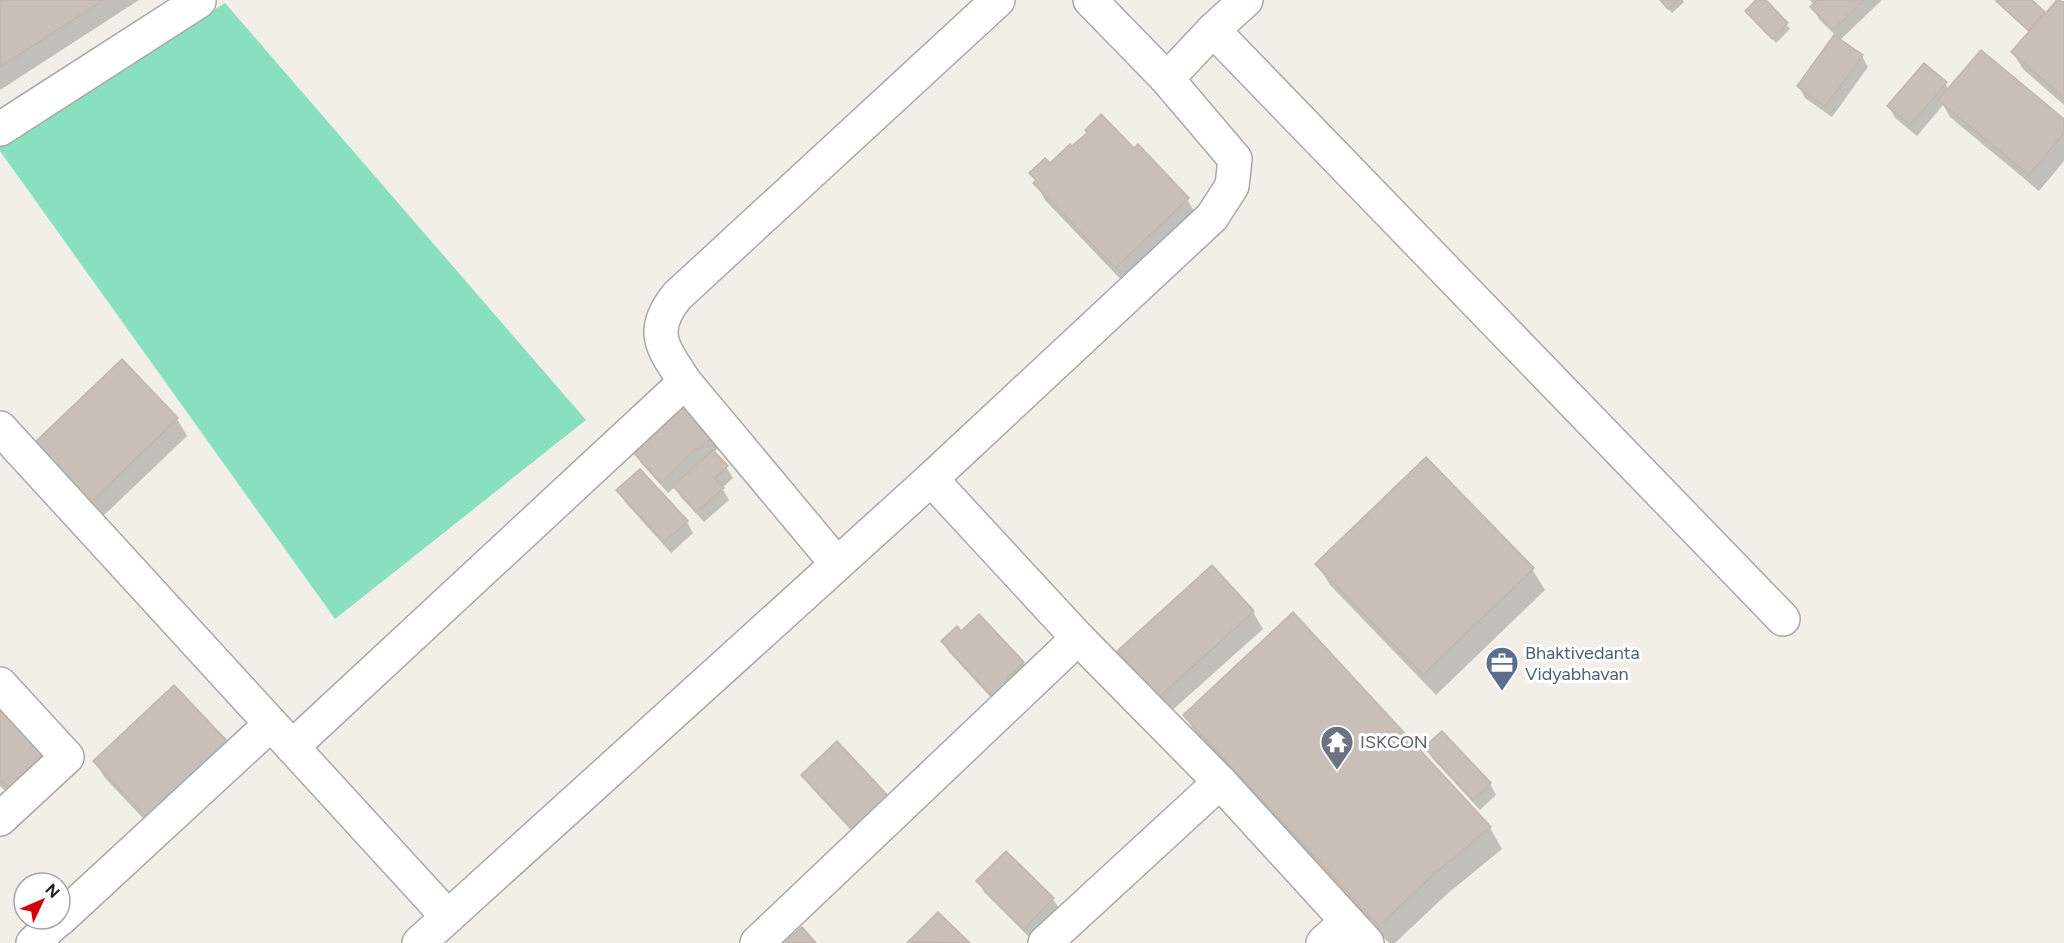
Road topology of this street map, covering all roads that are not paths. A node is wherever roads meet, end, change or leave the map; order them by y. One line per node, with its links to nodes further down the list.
1 (198, 0): 7 (street)
2 (998, 0): 8 (street)
3 (1090, 0): 6 (street)
4 (1246, 0): 5 (street)
5 (1213, 30): 6 (street); 12 (street)
6 (1167, 79): 10 (street)
7 (0, 129)
8 (685, 382): 11 (street); 15 (street)
9 (0, 428): 15 (street)
10 (931, 479): 11 (street); 13 (street)
11 (837, 564): 19 (street)
12 (1783, 619)
13 (1078, 638): 16 (street); 24 (street)
14 (0, 684): 17 (street)
15 (281, 735): 18 (street); 19 (street)
16 (1220, 783): 21 (street); 25 (street)
17 (0, 819)
18 (72, 909)
19 (448, 916): 23 (street)
20 (46, 931): 22 (street)
21 (1357, 932): 26 (street)
22 (33, 943)
23 (419, 943)
24 (758, 943)
25 (1045, 943)
26 (1323, 943)

